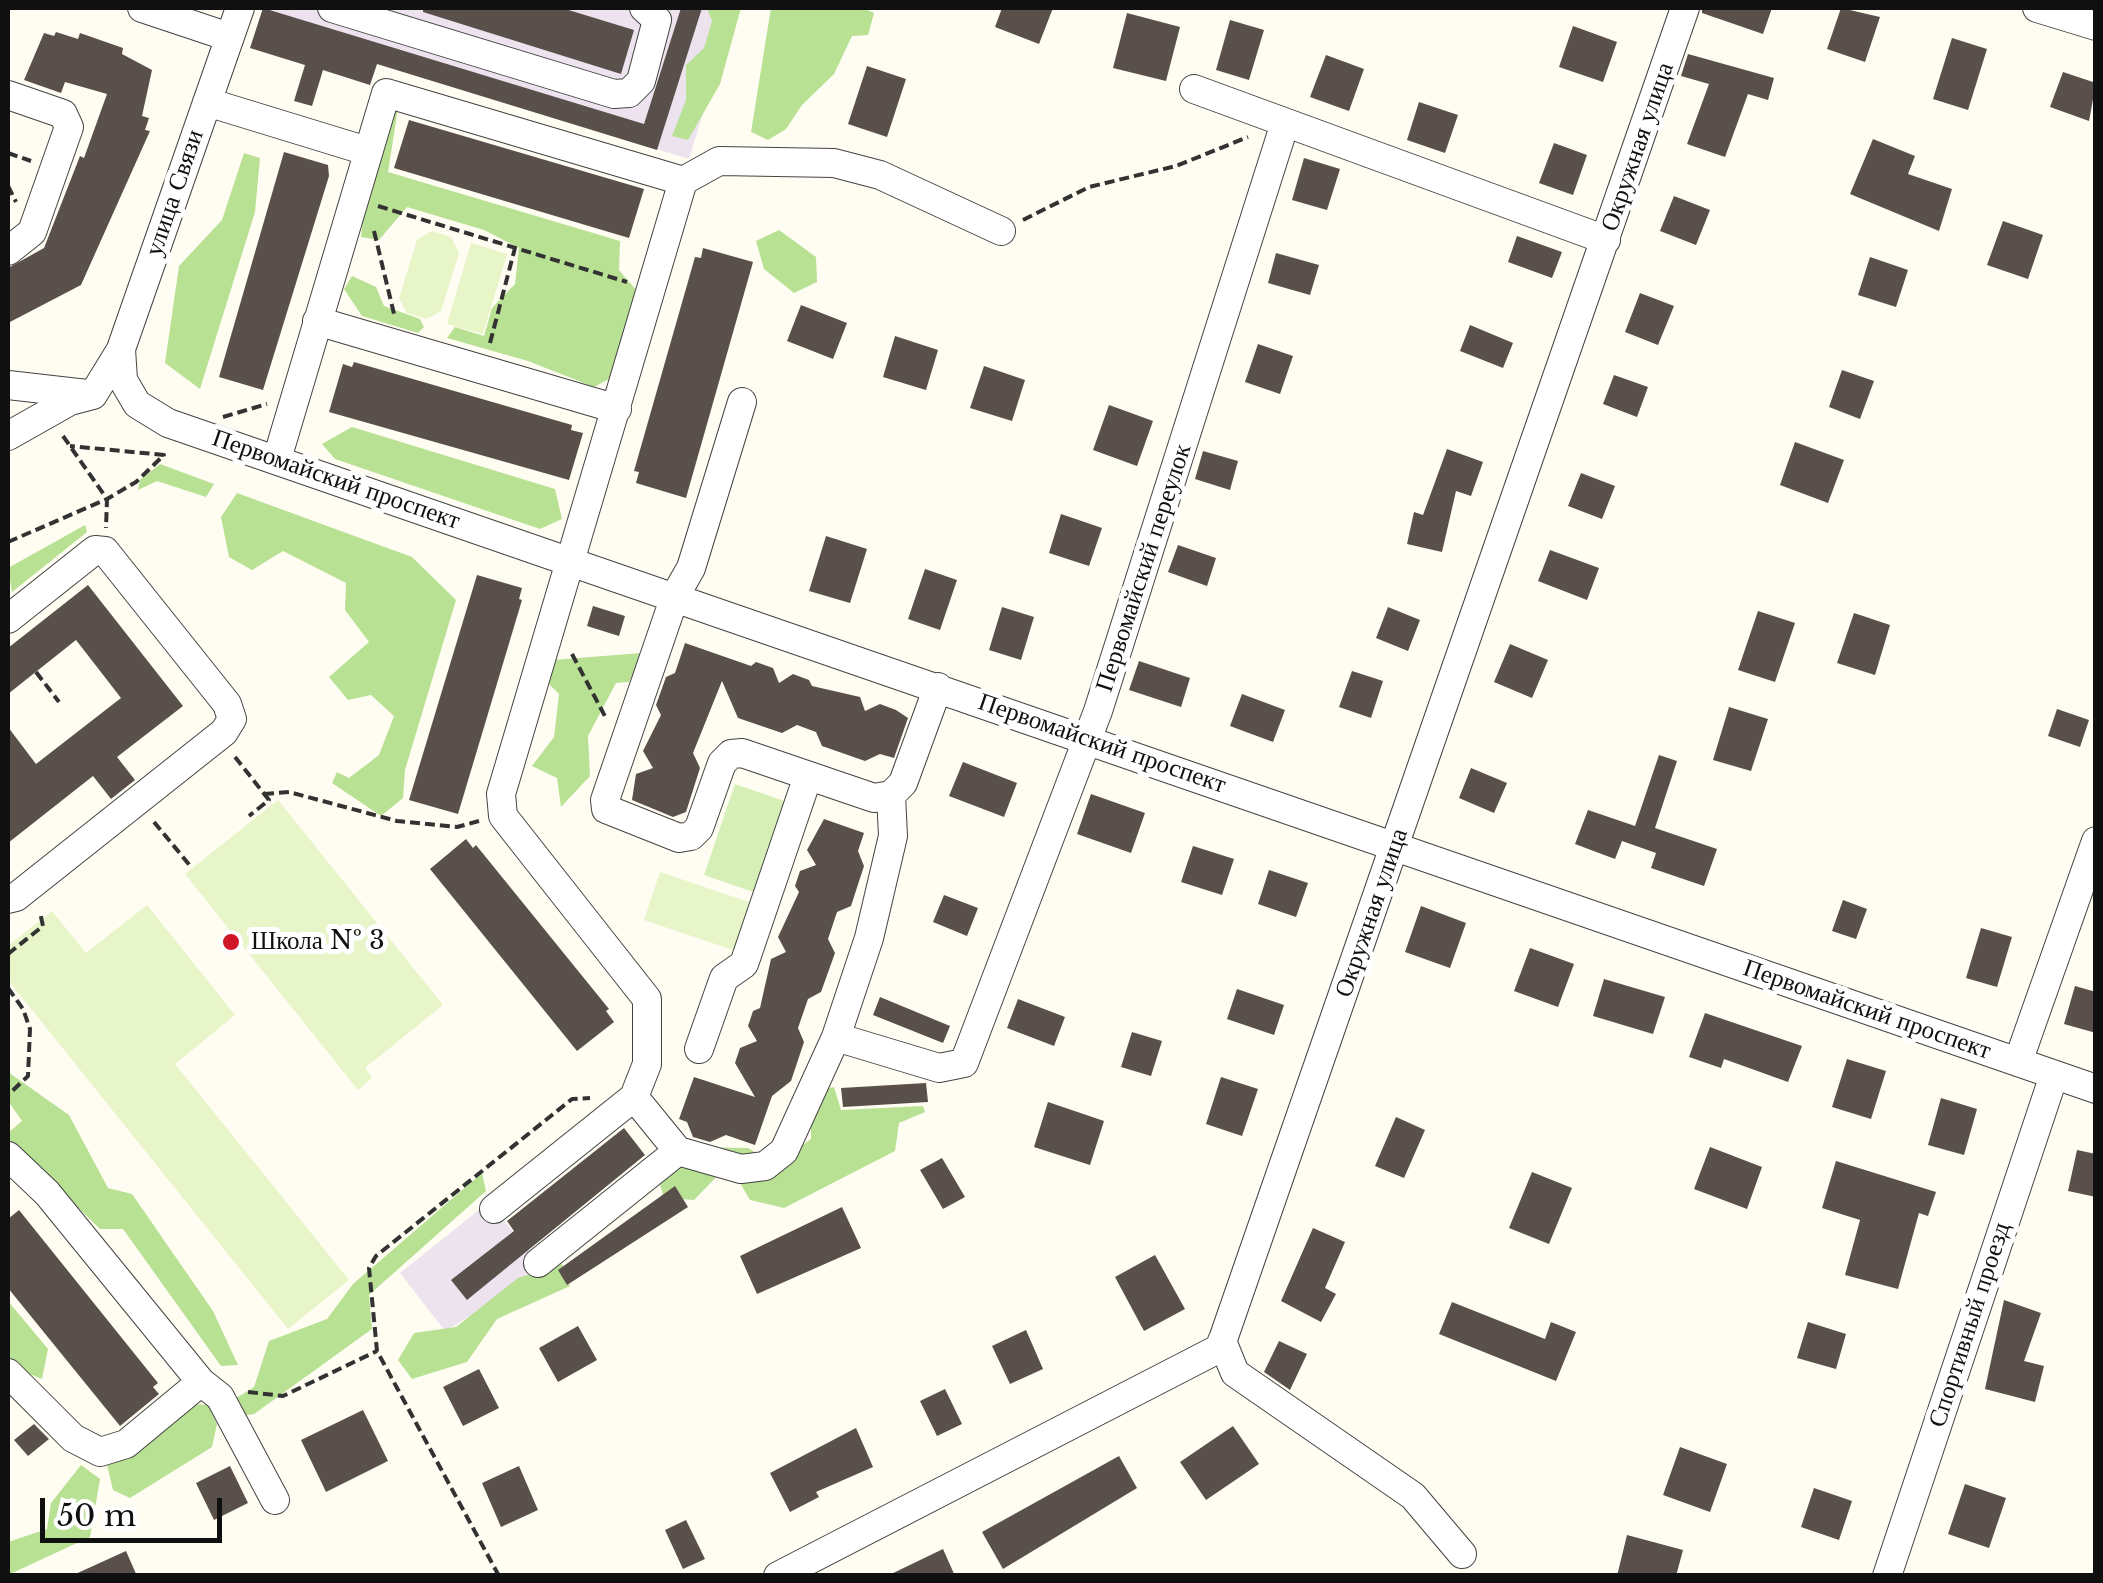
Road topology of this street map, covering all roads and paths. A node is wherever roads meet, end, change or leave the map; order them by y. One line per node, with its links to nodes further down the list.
1 (142, 8): 8 (street)
2 (240, 8): 8 (street, улица Связи)
3 (334, 8): 4 (street)
4 (644, 8)
5 (1685, 8): 18 (street, Окружная улица)
6 (2037, 8): 7 (street)
7 (2096, 26)
8 (230, 37): 11 (street, улица Связи)
9 (1194, 89): 12 (street)
10 (8, 96): 20 (street)
11 (207, 102): 13 (street); 24 (street, улица Связи)
12 (1285, 122): 17 (path); 18 (street); 47 (street, Первомайский переулок)
13 (366, 151): 14 (street); 22 (street)
14 (683, 181): 17 (street); 21 (street)
15 (372, 212): 19 (path)
16 (372, 223): 23 (path)
17 (1001, 231)
18 (1606, 240): 55 (street, Окружная улица)
19 (515, 248): 21 (path); 25 (path)
20 (8, 251)
21 (654, 290): 31 (street)
22 (317, 321): 23 (street); 29 (street)
23 (389, 342): 25 (street)
24 (121, 349): 27 (street, улица Связи); 28 (street)
25 (502, 375): 31 (street)
26 (17, 385): 28 (street, Первомайский проспект); 33 (street)
27 (130, 392): 28 (street, Первомайский проспект); 35 (street, Первомайский проспект)
28 (93, 396): 33 (street)
29 (295, 397): 32 (path); 35 (street)
30 (742, 402): 39 (street)
31 (617, 409): 38 (street)
32 (220, 420)
33 (29, 424): 34 (path)
34 (70, 446): 36 (path); 36 (path)
35 (277, 460): 38 (street, Первомайский проспект)
36 (107, 499): 37 (path)
37 (8, 542)
38 (570, 560): 39 (street, Первомайский проспект); 41 (street)
39 (675, 596): 43 (street, Первомайский проспект); 45 (street)
40 (8, 619): 46 (street)
41 (549, 635): 45 (path); 53 (street)
42 (36, 672): 44 (path)
43 (938, 687): 47 (street, Первомайский проспект); 50 (street)
44 (59, 702)
45 (628, 733): 48 (street)
46 (218, 737): 49 (path); 51 (street)
47 (1088, 739): 55 (street, Первомайский проспект); 60 (street, Первомайский переулок)
48 (808, 776): 50 (street); 61 (street)
49 (264, 794): 52 (path); 53 (path)
50 (891, 795): 60 (street)
51 (138, 801): 56 (path); 57 (street)
52 (249, 816)
53 (504, 816): 66 (street)
54 (2096, 840): 62 (street)
55 (1396, 845): 62 (street, Первомайский проспект); 72 (street, Окружная улица)
56 (192, 868)
57 (17, 894): 58 (path)
58 (8, 954)
59 (8, 988): 65 (path)
60 (836, 1037): 68 (street)
61 (699, 1048)
62 (2018, 1062): 63 (street, Первомайский проспект)
63 (2054, 1075): 64 (street, Первомайский проспект); 81 (street, Спортивный проезд)
64 (2096, 1090)
65 (8, 1095)
66 (634, 1097): 68 (street); 70 (street)
67 (591, 1098): 73 (path)
68 (678, 1152): 71 (street)
69 (8, 1156): 75 (street)
70 (494, 1209)
71 (538, 1263)
72 (1222, 1342): 78 (street); 80 (street)
73 (378, 1351): 76 (path); 79 (path)
74 (8, 1373): 75 (street)
75 (201, 1382): 77 (street)
76 (242, 1390)
77 (276, 1500)
78 (1462, 1554)
79 (499, 1576)
80 (778, 1576)
81 (1887, 1576)

